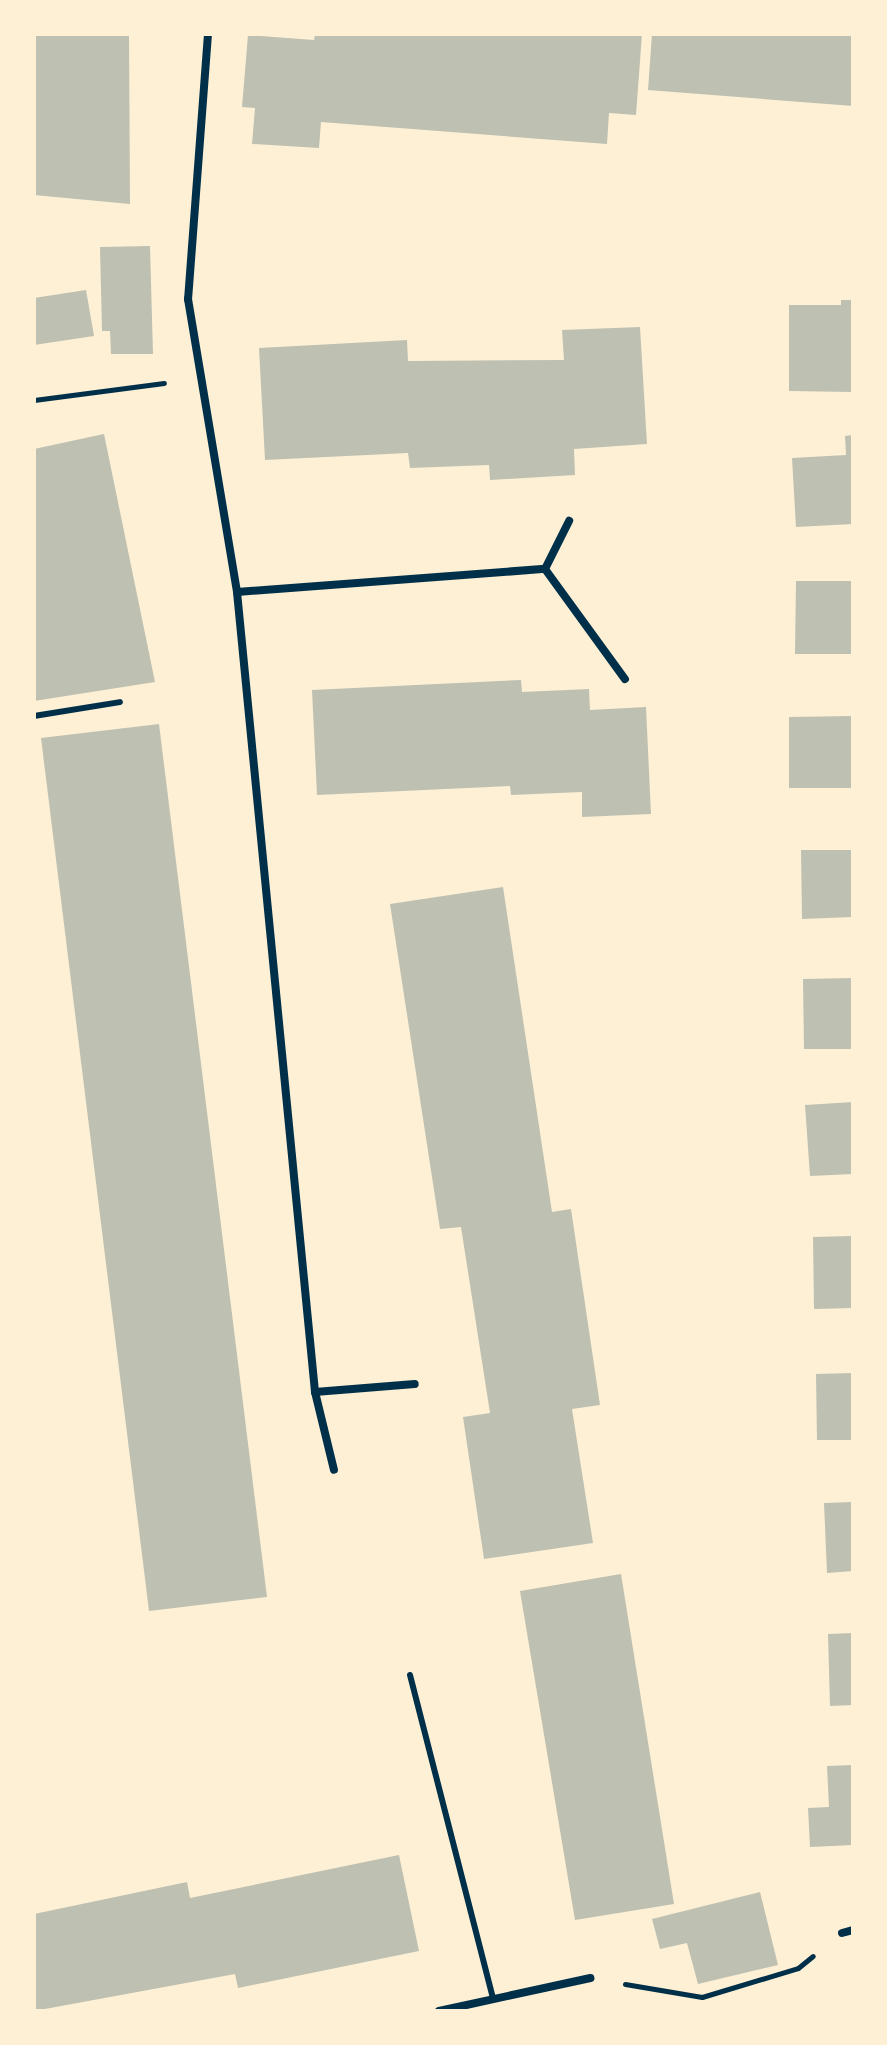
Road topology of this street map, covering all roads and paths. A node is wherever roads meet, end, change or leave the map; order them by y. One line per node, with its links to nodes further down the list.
1 (208, 34): 2 (street)
2 (201, 378): 3 (path); 6 (street)
3 (34, 400)
4 (569, 521): 5 (street)
5 (545, 569): 6 (street); 7 (street)
6 (237, 592): 11 (street)
7 (625, 679)
8 (120, 702): 9 (lane)
9 (34, 716)
10 (415, 1384): 11 (street)
11 (315, 1392): 12 (street)
12 (334, 1470)
13 (410, 1675): 17 (lane)
14 (853, 1930): 15 (street)
15 (842, 1933): 16 (path)
16 (590, 1978): 17 (street)
17 (493, 1999): 18 (street)
18 (439, 2011)

